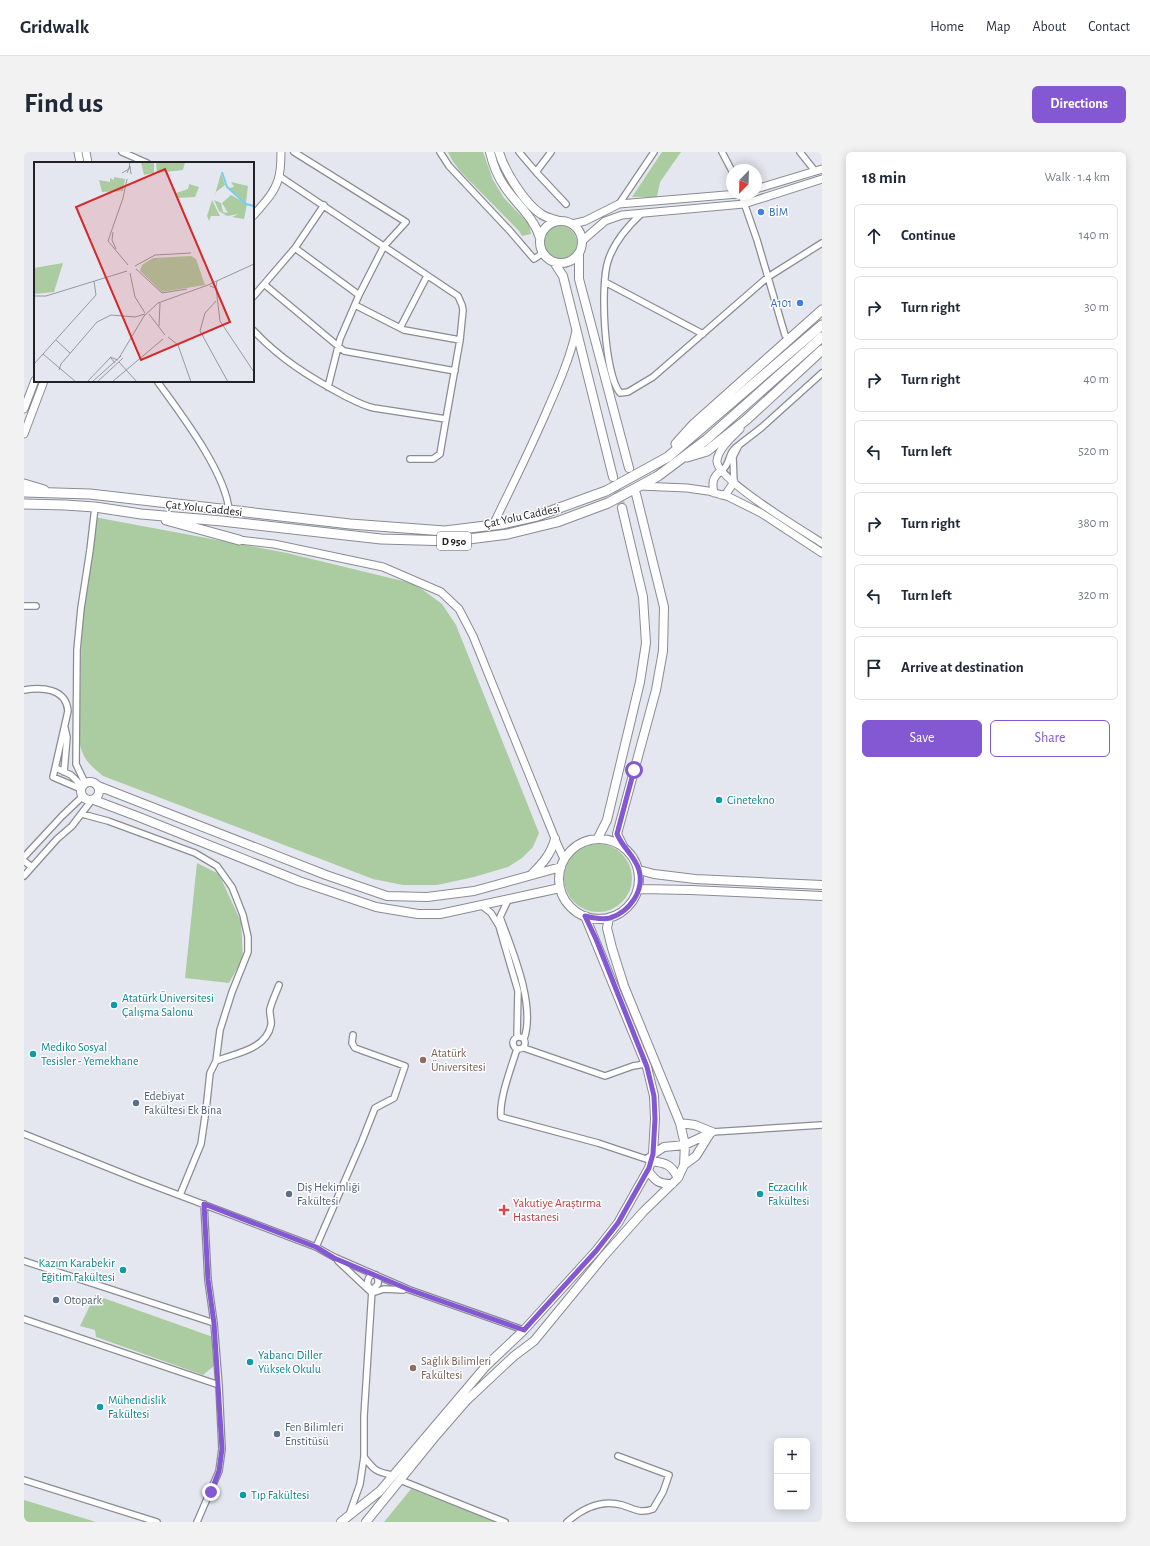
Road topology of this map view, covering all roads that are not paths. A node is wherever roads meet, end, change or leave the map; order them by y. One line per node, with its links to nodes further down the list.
1 (78, 152): 14 (street)
2 (86, 152): 15 (street)
3 (122, 152): 16 (street)
4 (281, 152): 21 (street)
5 (294, 152): 37 (street)
6 (440, 152): 39 (street)
7 (490, 152): 34 (main road)
8 (499, 152): 32 (main road)
9 (519, 152): 20 (street)
10 (550, 152): 20 (street)
11 (654, 152): 27 (street)
12 (722, 152): 17 (street)
13 (800, 152): 19 (street)
14 (80, 162)
15 (88, 162)
16 (145, 162)
17 (728, 164)
18 (822, 169): 19 (street)
19 (814, 171): 23 (street)
20 (536, 172): 26 (street)
21 (279, 176): 29 (street); 31 (street)
22 (822, 178): 28 (street)
23 (762, 187)
24 (726, 195): 27 (street)
25 (742, 200): 28 (street)
26 (566, 204)
27 (618, 204): 33 (street)
28 (744, 204): 30 (street); 43 (street)
29 (324, 205): 37 (street); 38 (street)
30 (641, 214): 35 (street); 44 (street)
31 (254, 215)
32 (559, 221): 33 (main road); 34 (main road)
33 (572, 224): 35 (main road)
34 (540, 239): 39 (main road)
35 (582, 241): 40 (main road)
36 (822, 243): 43 (street)
37 (384, 246): 42 (street); 46 (street)
38 (295, 248): 45 (street); 46 (street)
39 (543, 253): 41 (main road)
40 (579, 254): 41 (main road); 74 (main road)
41 (554, 262): 52 (main road)
42 (427, 276): 51 (street); 56 (street)
43 (768, 277): 54 (street); 57 (street)
44 (605, 282): 54 (street); 54 (street)
45 (265, 285): 47 (street); 58 (street)
46 (359, 295): 48 (street)
47 (254, 296)
48 (355, 305): 51 (street); 58 (street)
49 (822, 310): 57 (highway)
50 (822, 325): 73 (highway, Çat Yolu Caddesi / D 950)
51 (400, 328): 56 (street)
52 (577, 328): 76 (main road); 88 (street)
53 (254, 331): 65 (street)
54 (703, 334)
55 (822, 337): 72 (highway, Çat Yolu Caddesi / D 950)
56 (460, 340): 60 (street)
57 (789, 340): 73 (highway)
58 (338, 347): 60 (street); 65 (street)
59 (822, 350): 68 (highway)
60 (455, 371): 67 (street)
61 (822, 373): 70 (street)
62 (34, 382): 66 (street)
63 (44, 382): 69 (street)
64 (158, 382): 86 (street)
65 (328, 387): 67 (street)
66 (24, 409)
67 (446, 418): 71 (street)
68 (746, 420): 72 (highway); 75 (street)
69 (24, 434)
70 (740, 445): 75 (street); 77 (street)
71 (410, 458)
72 (682, 458): 79 (highway, Çat Yolu Caddesi / D 950)
73 (659, 462): 88 (highway, Çat Yolu Caddesi / D 950)
74 (629, 468)
75 (721, 471): 77 (street); 82 (street)
76 (613, 477)
77 (734, 482): 82 (street); 90 (street)
78 (24, 484): 81 (highway)
79 (637, 490): 82 (street); 87 (highway, Çat Yolu Caddesi / D 950); 104 (main road)
80 (24, 492): 81 (highway, Çat Yolu Caddesi / D 950)
81 (52, 493): 86 (highway, Çat Yolu Caddesi / D 950)
82 (717, 494): 91 (street)
83 (24, 504): 84 (highway, Çat Yolu Caddesi / D 950)
84 (95, 507): 87 (highway, Çat Yolu Caddesi / D 950); 99 (street)
85 (622, 508): 102 (main road)
86 (229, 510): 88 (highway, Çat Yolu Caddesi / D 950)
87 (141, 514): 89 (highway)
88 (493, 525)
89 (239, 540): 103 (street)
90 (822, 543)
91 (822, 553)
92 (24, 606): 93 (street)
93 (36, 606)
94 (24, 690): 95 (street)
95 (65, 727): 96 (street); 97 (street)
96 (56, 768): 97 (street); 99 (street)
97 (64, 772): 99 (street)
98 (98, 786): 99 (main road); 100 (main road); 111 (main road)
99 (83, 789): 100 (main road); 105 (street)
100 (92, 800): 101 (street); 118 (main road)
101 (82, 814): 108 (street); 127 (street)
102 (598, 838): 104 (main road); 106 (main road)
103 (555, 839): 106 (street); 111 (main road)
104 (623, 846): 110 (main road)
105 (24, 857)
106 (564, 859): 109 (main road)
107 (24, 860): 108 (street)
108 (32, 867): 112 (street)
109 (561, 867): 111 (main road); 114 (main road)
110 (639, 870): 113 (main road); 115 (main road)
111 (530, 875)
112 (24, 876)
113 (822, 885)
114 (560, 888): 117 (main road); 119 (main road)
115 (639, 889): 116 (main road); 120 (main road)
116 (822, 896)
117 (508, 900): 118 (main road); 124 (street)
118 (481, 905): 123 (street)
119 (585, 916): 120 (main road); 128 (main road)
120 (609, 918): 129 (main road)
121 (279, 985): 127 (street)
122 (353, 1035): 140 (street)
123 (517, 1037): 124 (street); 126 (street)
124 (524, 1039): 125 (street)
125 (524, 1048): 126 (street); 128 (street)
126 (517, 1049): 134 (street)
127 (216, 1061): 138 (street)
128 (646, 1064): 134 (main road)
129 (680, 1122): 131 (main road); 133 (main road)
130 (822, 1125): 131 (street)
131 (712, 1132): 133 (main road); 135 (main road)
132 (24, 1134): 138 (street)
133 (685, 1145): 134 (main road); 135 (main road)
134 (650, 1158): 136 (main road); 137 (main road)
135 (684, 1165): 137 (main road)
136 (648, 1171): 137 (main road); 148 (main road)
137 (675, 1181): 152 (main road)
138 (180, 1195): 139 (street)
139 (204, 1204): 140 (street); 147 (street)
140 (316, 1247): 141 (street)
141 (334, 1258): 143 (street); 145 (street)
142 (24, 1261): 147 (street)
143 (374, 1275): 144 (street); 145 (street); 145 (street)
144 (410, 1290): 145 (street); 148 (street)
145 (372, 1292): 151 (street)
146 (24, 1319): 149 (street)
147 (214, 1323): 149 (street)
148 (524, 1330): 152 (main road)
149 (218, 1385): 156 (street)
150 (618, 1456): 160 (street)
151 (364, 1457): 152 (street); 154 (street)
152 (396, 1478): 154 (main road); 158 (main road); 159 (street)
153 (24, 1480): 155 (street)
154 (349, 1515): 157 (main road)
155 (157, 1522)
156 (197, 1522)
157 (341, 1522)
158 (366, 1522)
159 (505, 1522)
160 (567, 1522)

